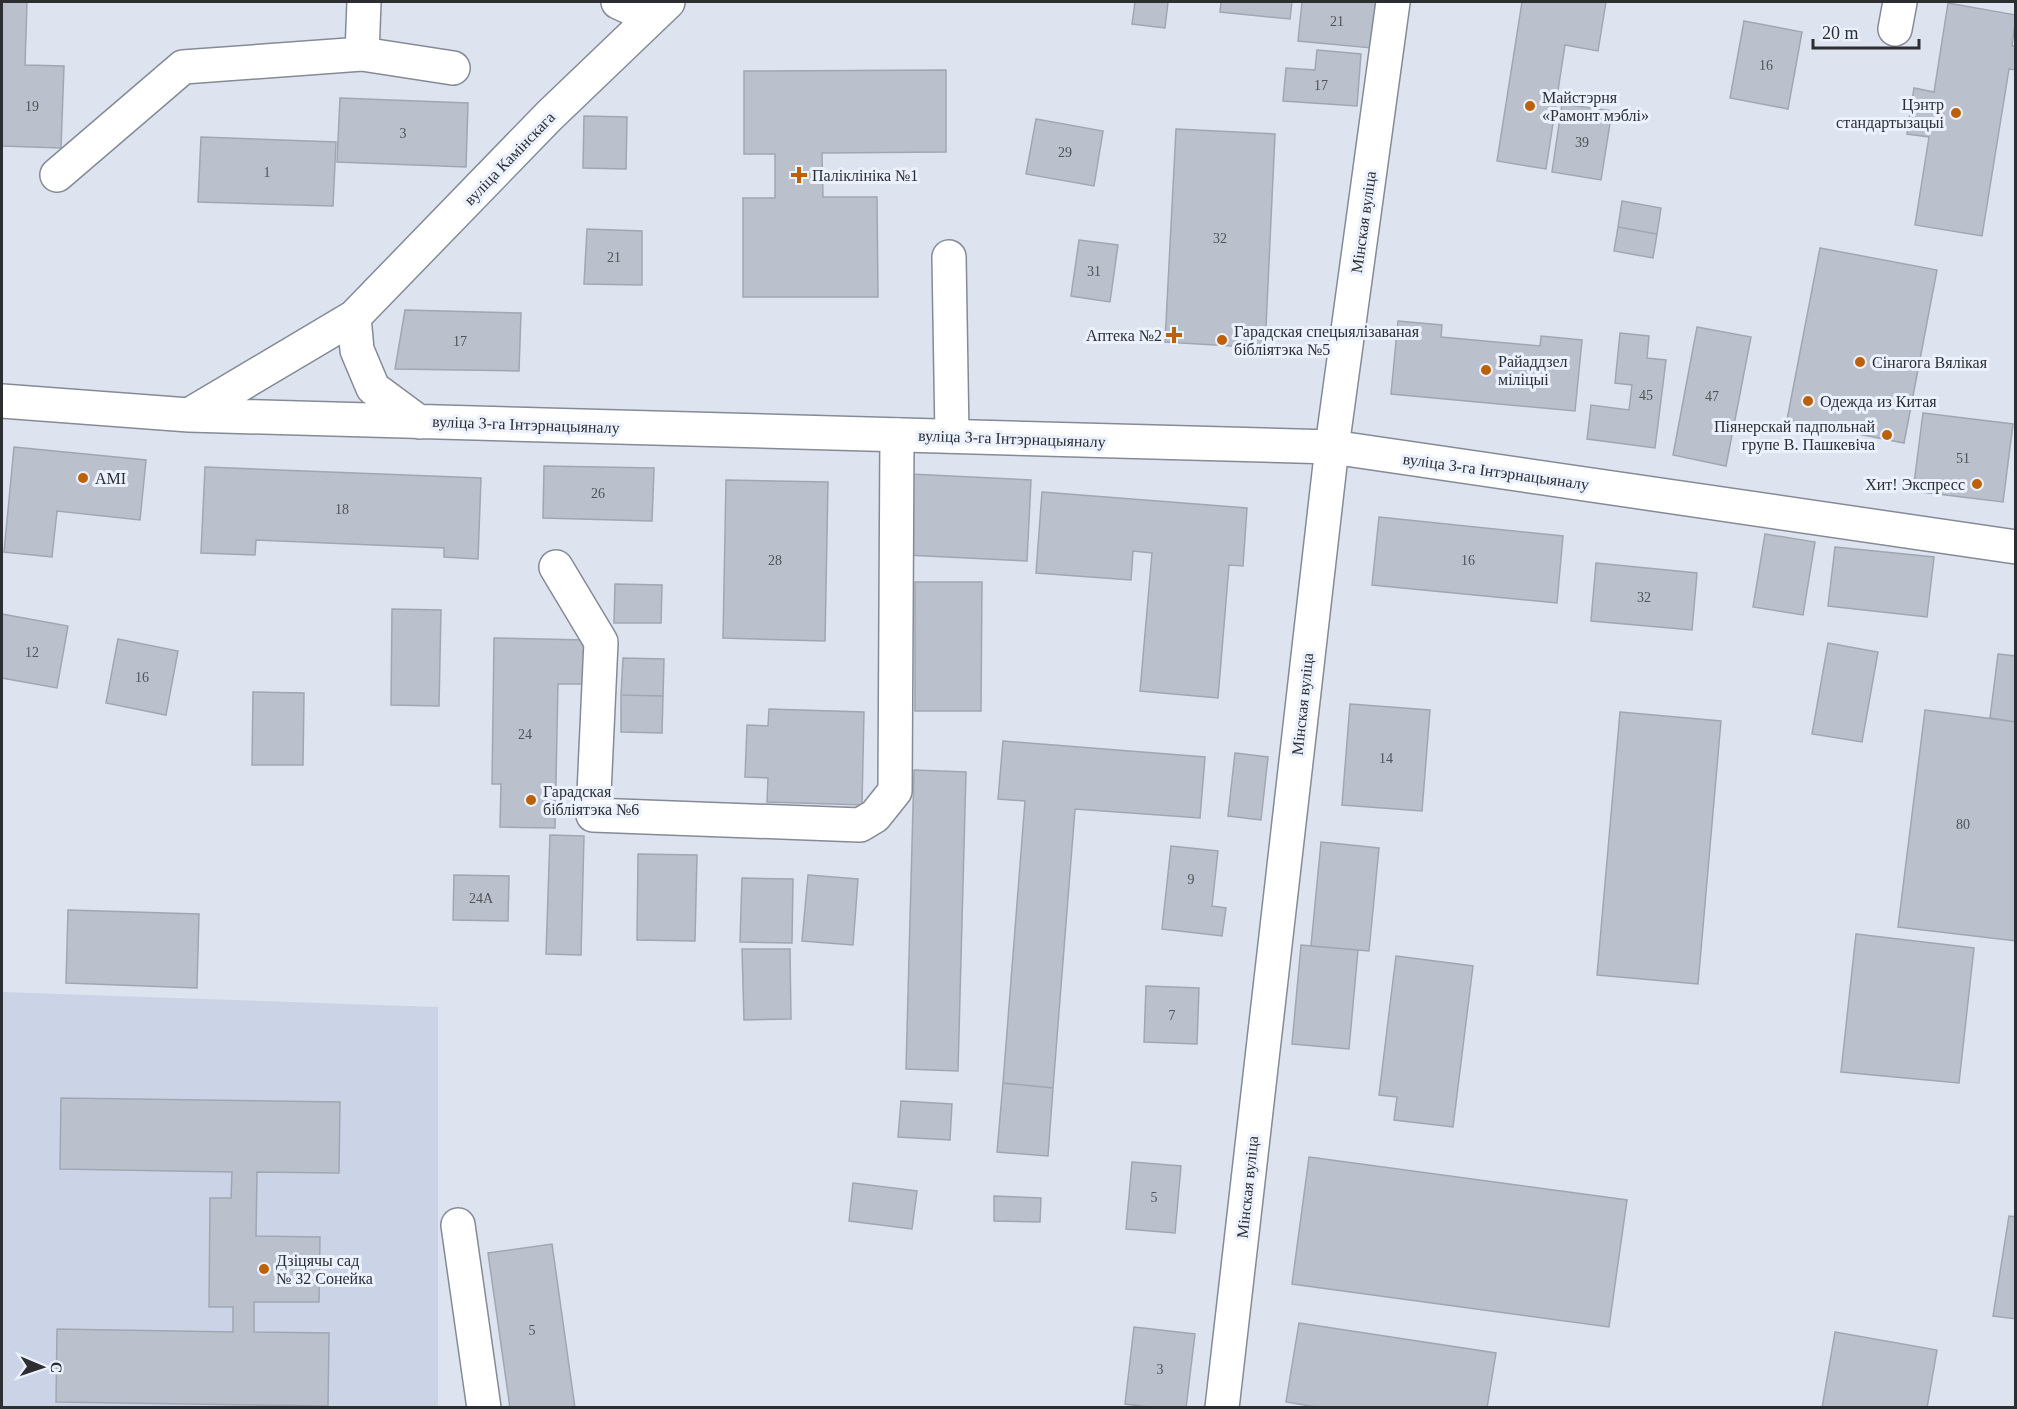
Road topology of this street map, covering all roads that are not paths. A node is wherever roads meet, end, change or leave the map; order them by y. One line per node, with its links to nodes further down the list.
1 (364, 2): 5 (main road)
2 (618, 2): 4 (main road)
3 (1393, 2): 15 (main road, Мінская вуліца)
4 (659, 9): 9 (main road, вуліца Камінскага)
5 (362, 54): 6 (main road); 7 (main road)
6 (453, 68)
7 (57, 175)
8 (949, 257): 14 (main road)
9 (354, 317): 11 (main road, вуліца Камінскага); 12 (main road)
10 (2, 401): 11 (main road, вуліца 3-га Інтэрнацыяналу)
11 (189, 415): 12 (main road, вуліца 3-га Інтэрнацыяналу)
12 (419, 422): 13 (main road, вуліца 3-га Інтэрнацыяналу)
13 (897, 435): 14 (main road, вуліца 3-га Інтэрнацыяналу); 17 (main road)
14 (952, 436): 15 (main road, вуліца 3-га Інтэрнацыяналу)
15 (1332, 447): 16 (main road, вуліца 3-га Інтэрнацыяналу); 20 (main road, Мінская вуліца)
16 (2016, 547)
17 (556, 567)
18 (458, 1225): 19 (main road)
19 (484, 1407)
20 (1222, 1407)

